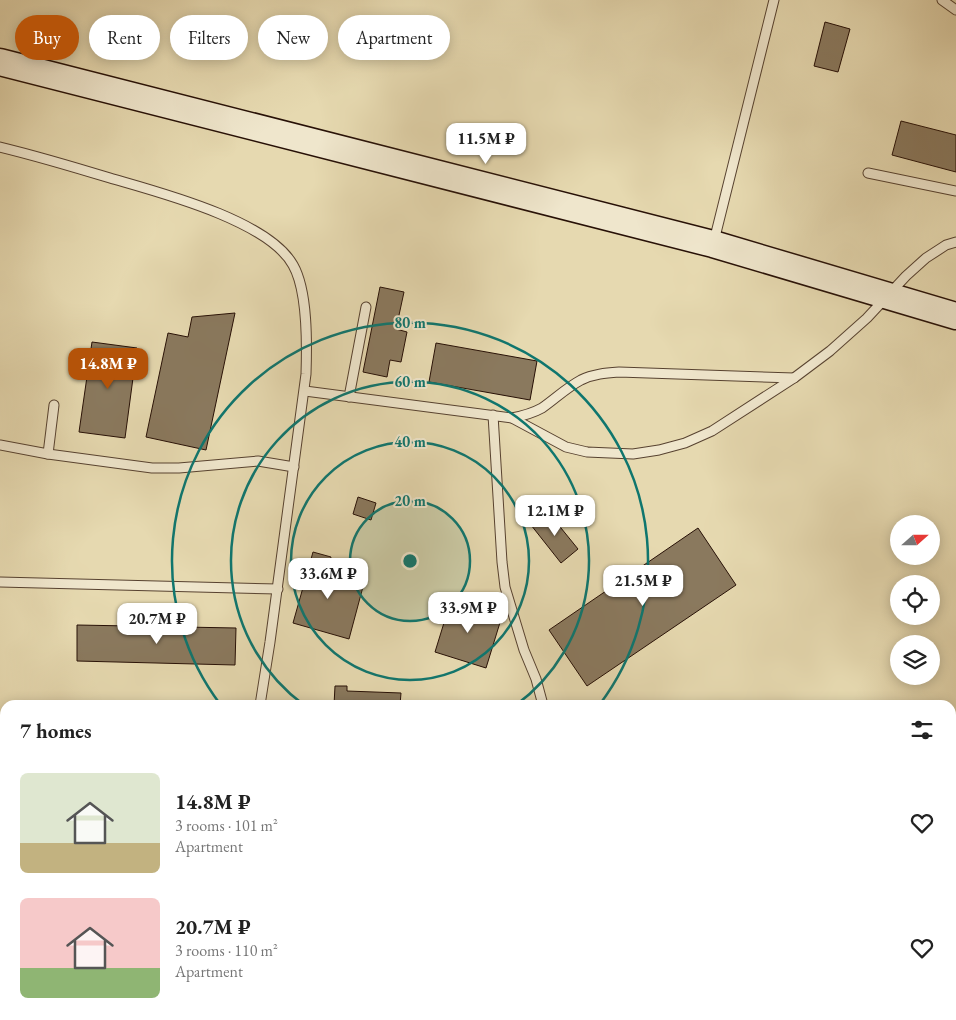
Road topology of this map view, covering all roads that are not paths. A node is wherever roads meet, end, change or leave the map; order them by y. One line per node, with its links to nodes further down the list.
1 (774, 0): 9 (lane)
2 (942, 0): 3 (lane)
3 (956, 10)
4 (0, 62): 9 (main road)
5 (0, 147): 14 (lane)
6 (868, 173): 7 (lane)
7 (956, 191)
8 (956, 242): 10 (lane)
9 (713, 244): 10 (main road)
10 (887, 297): 12 (main road); 13 (lane)
11 (366, 308): 15 (lane)
12 (956, 316)
13 (794, 378): 18 (lane); 18 (lane)
14 (305, 391): 15 (lane); 21 (lane)
15 (349, 397): 17 (lane)
16 (54, 405): 20 (lane)
17 (493, 416): 18 (lane); 25 (lane)
18 (512, 418)
19 (0, 445): 20 (lane)
20 (48, 454): 21 (lane)
21 (294, 467): 23 (lane)
22 (0, 582): 23 (lane)
23 (278, 589): 24 (lane)
24 (261, 700)
25 (542, 700)

